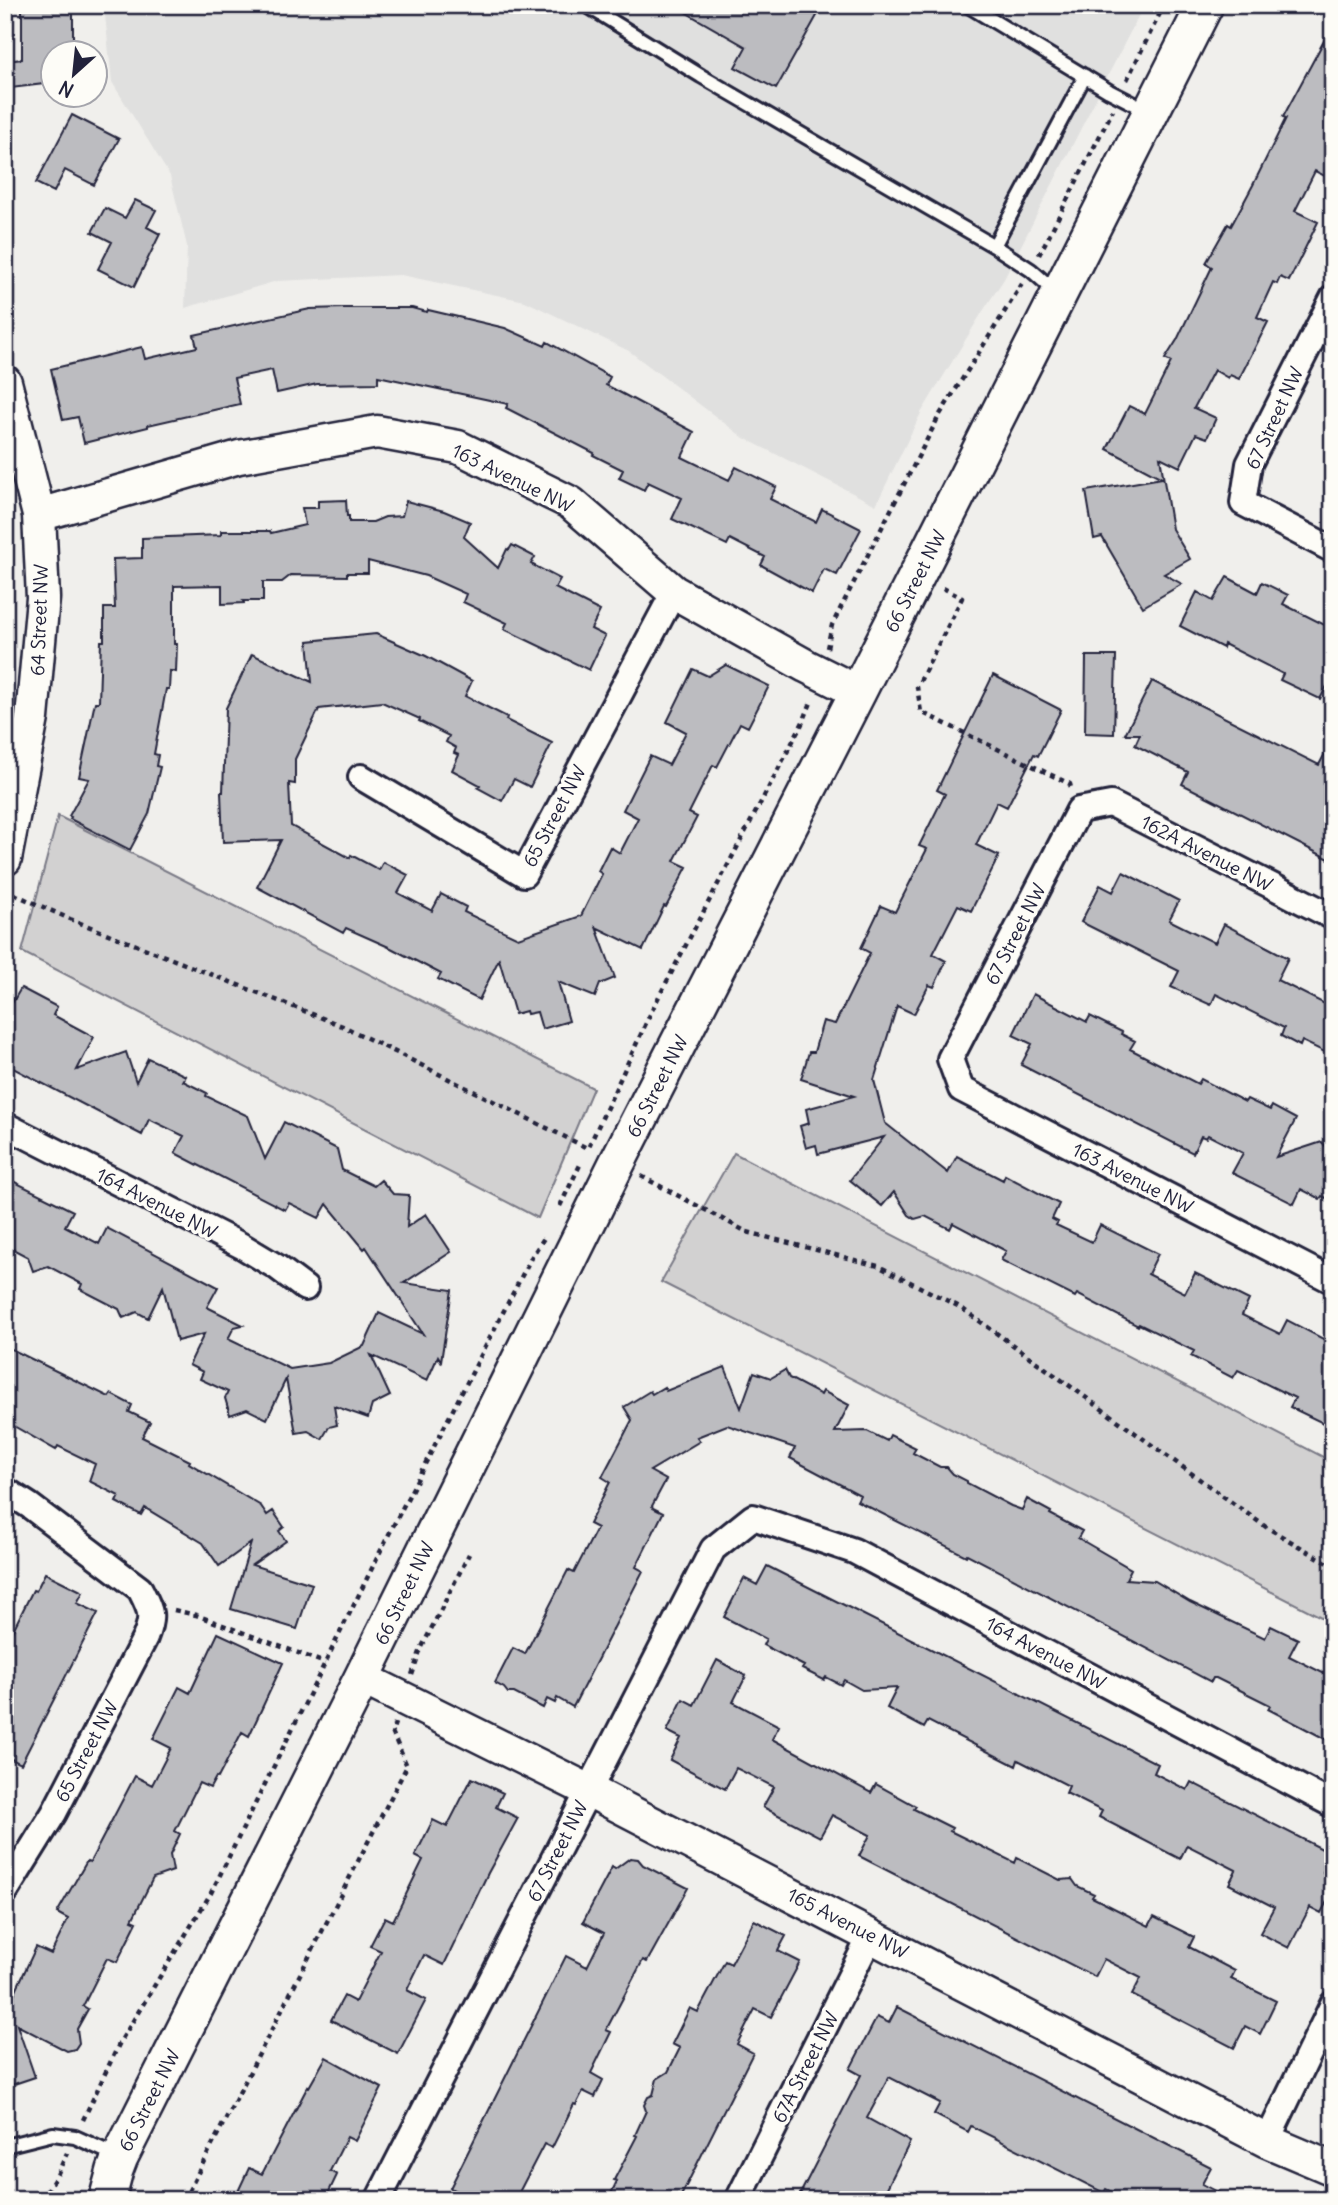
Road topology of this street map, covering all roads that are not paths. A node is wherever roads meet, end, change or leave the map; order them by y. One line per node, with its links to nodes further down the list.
1 (586, 5): 6 (lane)
2 (967, 5): 4 (lane)
3 (1205, 5): 5 (main road, 66 Street NW)
4 (1085, 76): 5 (lane); 6 (lane)
5 (1151, 113): 7 (main road, 66 Street NW)
6 (994, 246): 7 (lane)
7 (1059, 294): 13 (main road, 66 Street NW)
8 (1333, 298): 11 (street, 67 Street NW)
9 (5, 382): 10 (street, 64 Street NW)
10 (39, 515): 12 (street, 163 Avenue NW); 16 (street, 64 Street NW)
11 (1333, 550)
12 (674, 592): 13 (street, 163 Avenue NW); 14 (street, 65 Street NW)
13 (858, 692): 24 (main road, 66 Street NW)
14 (361, 776)
15 (1079, 810): 17 (street, 162A Avenue NW); 18 (street, 67 Street NW)
16 (5, 859)
17 (1333, 917)
18 (950, 1059): 20 (street, 163 Avenue NW)
19 (5, 1125): 21 (street, 164 Avenue NW)
20 (1333, 1281)
21 (305, 1288)
22 (5, 1490): 27 (street, 65 Street NW)
23 (753, 1517): 25 (street, 67 Street NW); 26 (street, 164 Avenue NW)
24 (362, 1678): 25 (street, 165 Avenue NW); 33 (main road, 66 Street NW)
25 (588, 1790): 28 (street, 165 Avenue NW); 35 (street, 67 Street NW)
26 (1333, 1805)
27 (5, 1892)
28 (871, 1935): 30 (street, 165 Avenue NW); 36 (street, 67A Street NW)
29 (1333, 2004): 30 (street)
30 (1267, 2141): 32 (street, 165 Avenue NW)
31 (5, 2146): 33 (lane)
32 (1333, 2169)
33 (114, 2176): 34 (main road, 66 Street NW)
34 (89, 2200)
35 (378, 2200)
36 (738, 2200)

